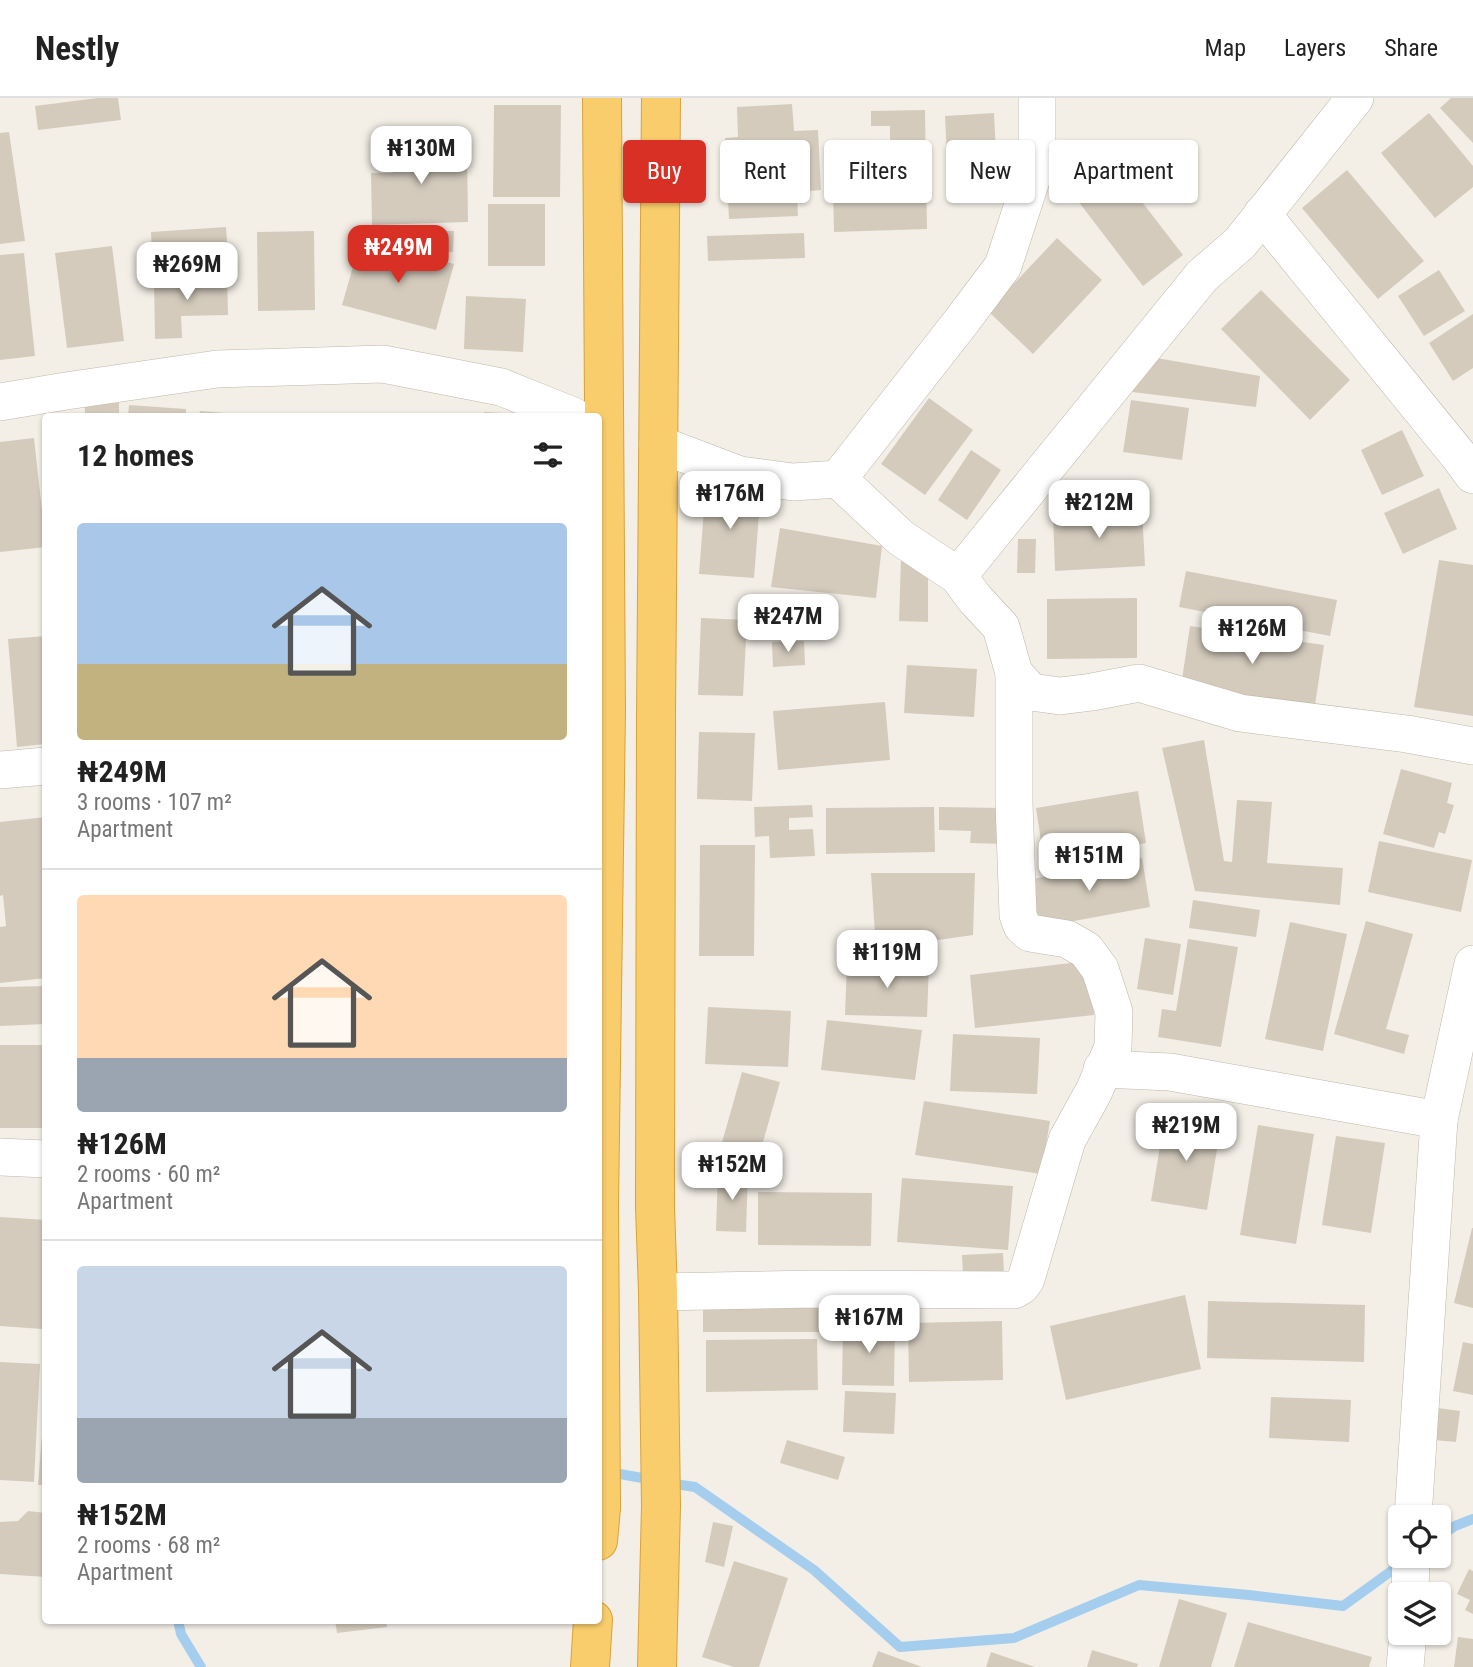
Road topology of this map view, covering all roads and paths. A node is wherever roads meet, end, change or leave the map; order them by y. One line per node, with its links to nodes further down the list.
1 (602, 98): 8 (highway)
2 (661, 98): 9 (highway)
3 (1037, 98): 11 (street)
4 (1355, 98): 5 (street)
5 (1262, 214): 10 (street); 12 (street)
6 (0, 402): 7 (street)
7 (565, 413)
8 (592, 413)
9 (658, 444): 11 (street); 22 (highway)
10 (1473, 475)
11 (838, 479): 12 (street)
12 (958, 576): 13 (street)
13 (1014, 673): 14 (street); 18 (street)
14 (1473, 746)
15 (42, 766): 16 (street)
16 (0, 769)
17 (1473, 964): 19 (street)
18 (1102, 1069): 19 (street); 22 (street)
19 (1439, 1120): 23 (street)
20 (0, 1157): 21 (street)
21 (42, 1159)
22 (658, 1292): 27 (highway)
23 (1414, 1502)
24 (593, 1624): 26 (highway)
25 (1407, 1645): 28 (street)
26 (590, 1667)
27 (657, 1667)
28 (1405, 1667)

